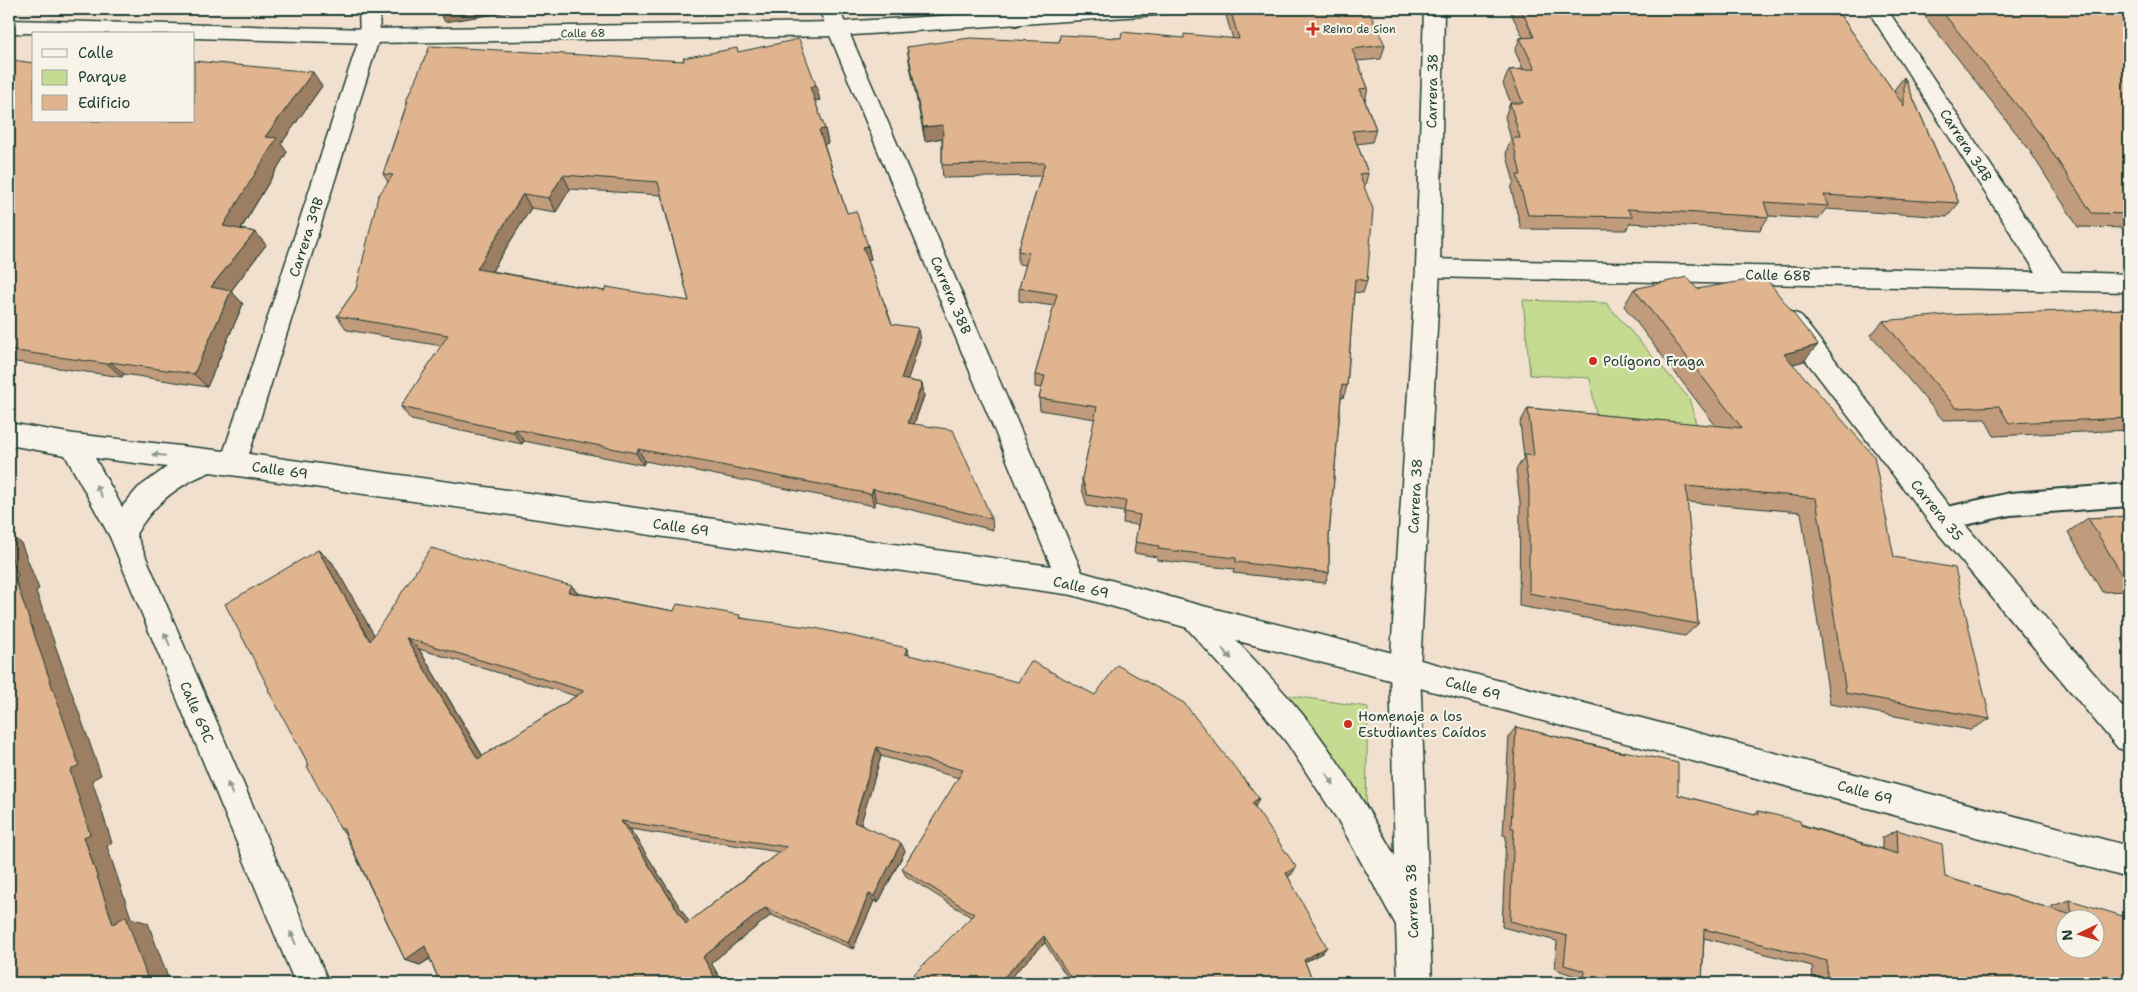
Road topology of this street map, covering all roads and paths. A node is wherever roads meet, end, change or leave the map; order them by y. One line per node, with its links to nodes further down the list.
1 (369, 9): 8 (street, Carrera 39B)
2 (1157, 9): 5 (street, Calle 68)
3 (1434, 9): 9 (street, Carrera 38)
4 (1877, 9): 11 (street, Carrera 34B)
5 (1016, 14): 6 (street, Calle 68)
6 (834, 19): 8 (street, Calle 68); 19 (street, Carrera 38B)
7 (9, 27): 8 (street, Calle 68)
8 (370, 36): 15 (street, Carrera 39B)
9 (1428, 268): 10 (street, Calle 68B); 21 (street, Carrera 38)
10 (1755, 275): 11 (street, Calle 68B); 17 (street, Carrera 35)
11 (2055, 281): 12 (street, Calle 68B)
12 (2129, 282)
13 (9, 434): 14 (street, Calle 69)
14 (74, 444): 15 (street, Calle 69, one-way to 14); 18 (street, Calle 69C, one-way to 14)
15 (220, 462): 18 (street); 19 (street, Calle 69)
16 (2129, 495): 17 (lane)
17 (1943, 519): 22 (street, Carrera 35)
18 (122, 533): 25 (street, Calle 69C, one-way to 18)
19 (1072, 582): 20 (street, Calle 69)
20 (1195, 617): 21 (street, Calle 69); 24 (street, one-way to 24)
21 (1405, 670): 23 (street, Calle 69); 24 (street, Carrera 38)
22 (2129, 737)
23 (2129, 862)
24 (1412, 922): 26 (street, Carrera 38)
25 (312, 983)
26 (1415, 983)

